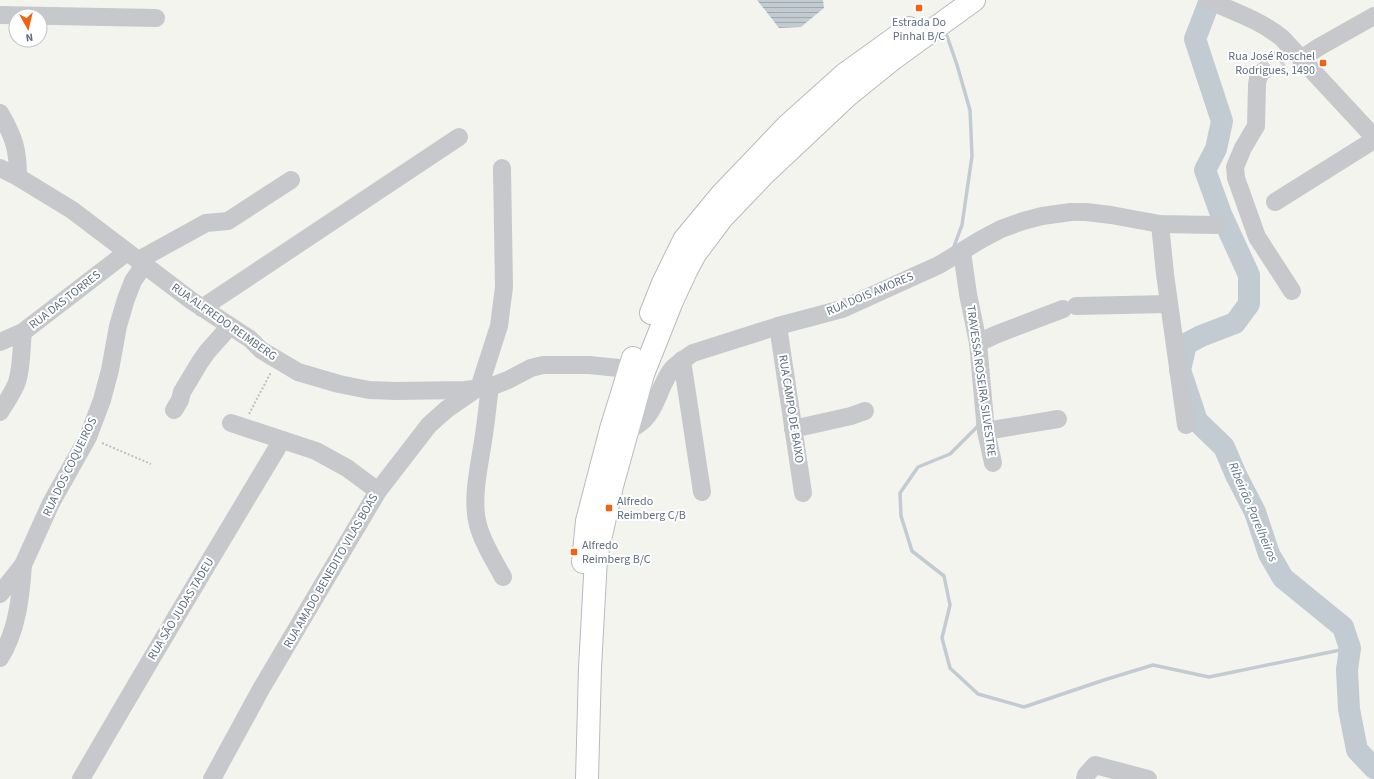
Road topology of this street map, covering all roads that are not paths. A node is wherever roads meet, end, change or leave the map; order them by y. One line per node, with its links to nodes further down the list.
1 (949, 0): 31 (main road)
2 (974, 0): 31 (main road)
3 (1208, 0): 7 (street)
4 (0, 15): 6 (street)
5 (1374, 16): 7 (street)
6 (156, 18)
7 (1291, 55): 11 (street)
8 (1258, 78): 22 (street)
9 (0, 112): 15 (street)
10 (460, 137): 24 (street)
11 (1374, 137)
12 (1374, 140): 17 (street)
13 (0, 168): 15 (street, RUA ALFREDO REIMBERG)
14 (502, 168): 32 (street)
15 (18, 177): 21 (street, RUA ALFREDO REIMBERG)
16 (291, 180): 21 (street, RUA DAS TORRES)
17 (1275, 202)
18 (1160, 224): 19 (street, RUA DOIS AMORES); 20 (street, RUA DOIS AMORES); 23 (street)
19 (1216, 225)
20 (962, 252): 26 (street, RUA DOIS AMORES); 29 (street, TRAVESSA ROSEIRA SILVESTRE)
21 (137, 259): 24 (street, RUA ALFREDO REIMBERG); 27 (street, RUA DAS TORRES); 49 (street, RUA DOS COQUEIROS)
22 (1292, 292)
23 (1169, 304): 29 (street); 38 (street)
24 (202, 308): 25 (street, RUA ALFREDO REIMBERG)
25 (230, 326): 33 (street, RUA ALFREDO REIMBERG); 34 (street)
26 (778, 326): 30 (street, RUA DOIS AMORES); 41 (street, RUA CAMPO DE BAIXO)
27 (22, 332): 28 (street, RUA DAS TORRES); 36 (street)
28 (0, 342)
29 (978, 343): 43 (street, TRAVESSA ROSEIRA SILVESTRE)
30 (682, 360): 42 (street, RUA DOIS AMORES); 47 (street)
31 (636, 372): 32 (street); 42 (main road)
32 (484, 387): 33 (street, RUA ALFREDO REIMBERG); 40 (street, RUA AMADO BENEDITO VILAS BOAS); 50 (street)
33 (432, 390): 40 (street)
34 (174, 410)
35 (865, 411): 41 (street)
36 (0, 412)
37 (1058, 419): 43 (street)
38 (1186, 424)
39 (236, 425): 44 (street)
40 (429, 425): 46 (street, RUA AMADO BENEDITO VILAS BOAS)
41 (794, 429): 48 (street, RUA CAMPO DE BAIXO)
42 (619, 430): 55 (main road); 56 (main road)
43 (986, 431): 45 (street, TRAVESSA ROSEIRA SILVESTRE)
44 (282, 440): 46 (street); 53 (street, RUA SÃO JUDAS TADEU)
45 (993, 463)
46 (378, 491): 54 (street, RUA AMADO BENEDITO VILAS BOAS)
47 (702, 492)
48 (803, 493)
49 (23, 565): 51 (street, RUA DOS COQUEIROS); 52 (street)
50 (504, 577)
51 (0, 594)
52 (0, 658)
53 (81, 779)
54 (212, 779)
55 (573, 779)
56 (587, 779)
57 (1085, 779): 58 (street)
58 (1148, 779)

